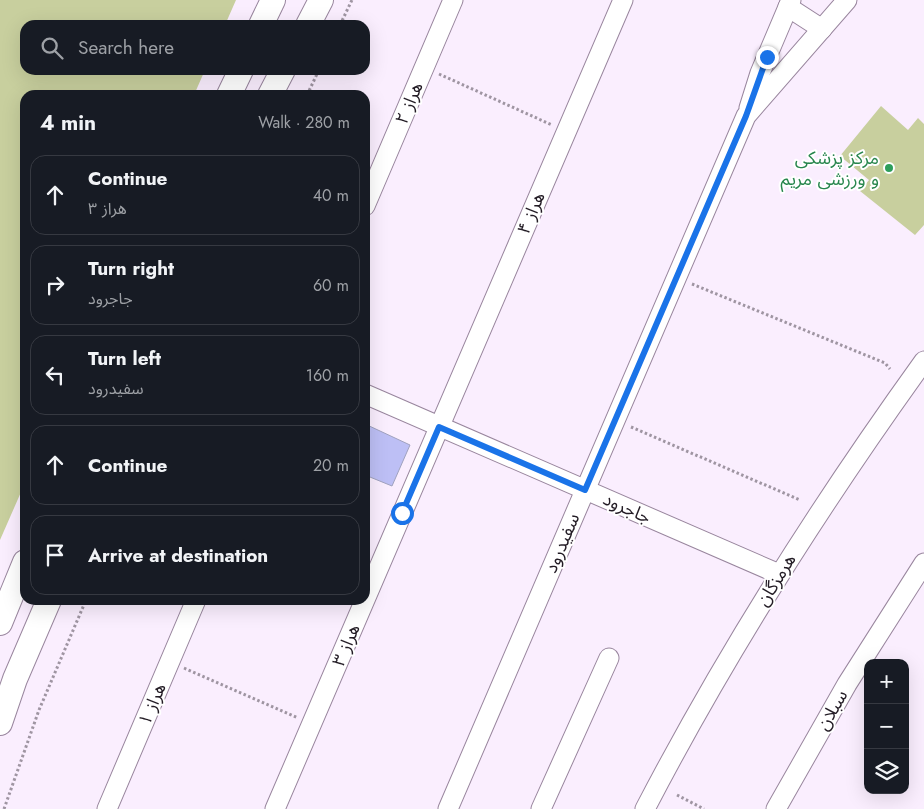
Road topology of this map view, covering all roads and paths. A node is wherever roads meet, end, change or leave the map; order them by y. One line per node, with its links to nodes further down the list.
1 (273, 0): 8 (main road)
2 (321, 0): 9 (main road)
3 (352, 0): 10 (path)
4 (453, 0): 21 (street, هراز ۲)
5 (622, 0): 27 (street, هراز ۴)
6 (847, 0): 11 (street, سفیدرود)
7 (790, 4): 11 (street); 19 (street)
8 (263, 20)
9 (311, 20)
10 (342, 20)
11 (822, 29): 19 (street, سفیدرود)
12 (436, 73): 20 (path)
13 (238, 75): 16 (main road)
14 (280, 75): 17 (main road)
15 (317, 75): 18 (path)
16 (231, 90)
17 (273, 90)
18 (309, 90)
19 (746, 116): 28 (street, سفیدرود)
20 (555, 126)
21 (370, 194)
22 (691, 283): 24 (path)
23 (924, 361): 32 (street, هرمزگان)
24 (890, 369)
25 (370, 396): 27 (street, جاجرود)
26 (629, 426): 29 (path)
27 (439, 427): 28 (street, جاجرود); 33 (street, هراز ۳)
28 (585, 490): 32 (street, جاجرود); 47 (street, سفیدرود)
29 (800, 500)
30 (924, 563): 51 (street, سبلان)
31 (20, 574): 38 (main road)
32 (779, 574): 49 (street, هرمزگان)
33 (370, 589)
34 (47, 605): 42 (main road)
35 (84, 605): 44 (path)
36 (194, 605): 45 (street, هراز ۱)
37 (363, 605): 46 (street, هراز ۳)
38 (0, 623)
39 (609, 658): 48 (street)
40 (181, 667): 41 (path)
41 (300, 719)
42 (0, 724)
43 (677, 795): 50 (path)
44 (4, 809)
45 (107, 809)
46 (276, 809)
47 (448, 809)
48 (541, 809)
49 (645, 809)
50 (704, 809)
51 (776, 809)

